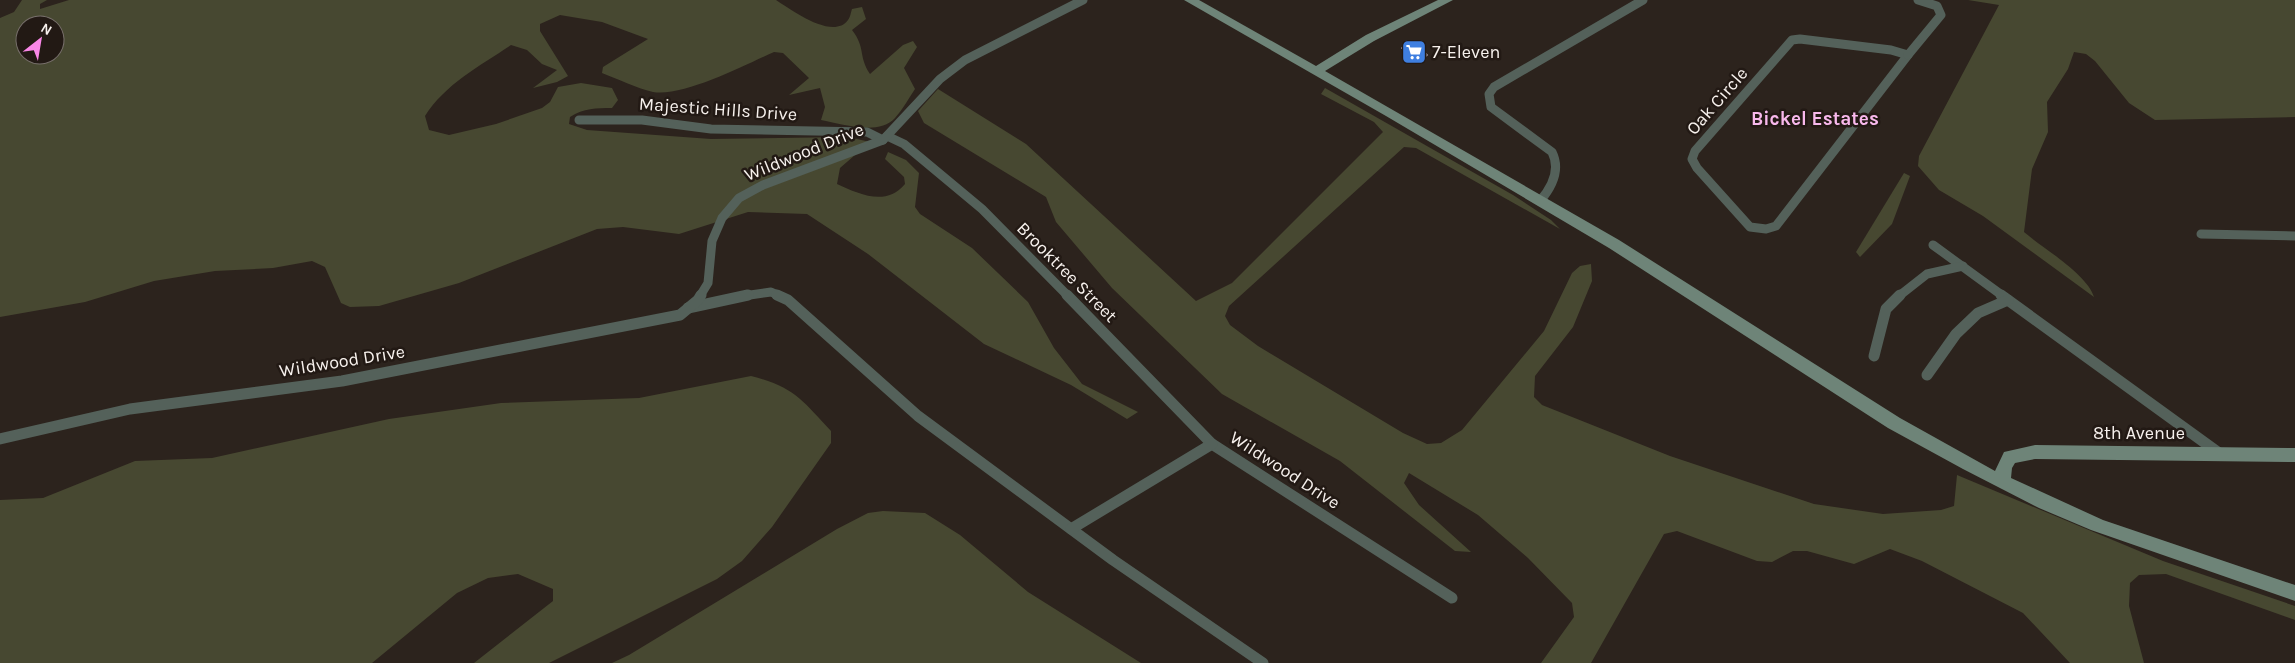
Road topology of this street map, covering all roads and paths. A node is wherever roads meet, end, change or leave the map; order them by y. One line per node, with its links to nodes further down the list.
1 (1083, 0): 9 (street, Wildwood Drive)
2 (1190, 0): 7 (main road)
3 (1447, 0): 7 (main road)
4 (1644, 0): 10 (street)
5 (1918, 0): 6 (street, Oak Circle)
6 (1908, 56): 6 (street, Oak Circle)
7 (1316, 71): 10 (main road)
8 (579, 120): 9 (street, Majestic Hills Drive)
9 (885, 138): 16 (street, Wildwood Drive); 20 (street, Brooktree Street)
10 (1540, 201): 23 (main road)
11 (2201, 234): 12 (street)
12 (2295, 236)
13 (1933, 245): 14 (street)
14 (1963, 266): 15 (street); 17 (street)
15 (2008, 300): 18 (street); 21 (street)
16 (687, 309): 19 (street, Wildwood Drive); 24 (street, Wildwood Drive)
17 (1874, 356)
18 (1927, 375)
19 (0, 439)
20 (1212, 444): 24 (street, Wildwood Drive); 26 (street, Wildwood Drive)
21 (2220, 453): 22 (main road, 8th Avenue); 23 (main road, 8th Avenue)
22 (2295, 455)
23 (2002, 482): 25 (main road)
24 (1071, 529): 27 (street, Wildwood Drive)
25 (2295, 593)
26 (1452, 598)
27 (1263, 663)

